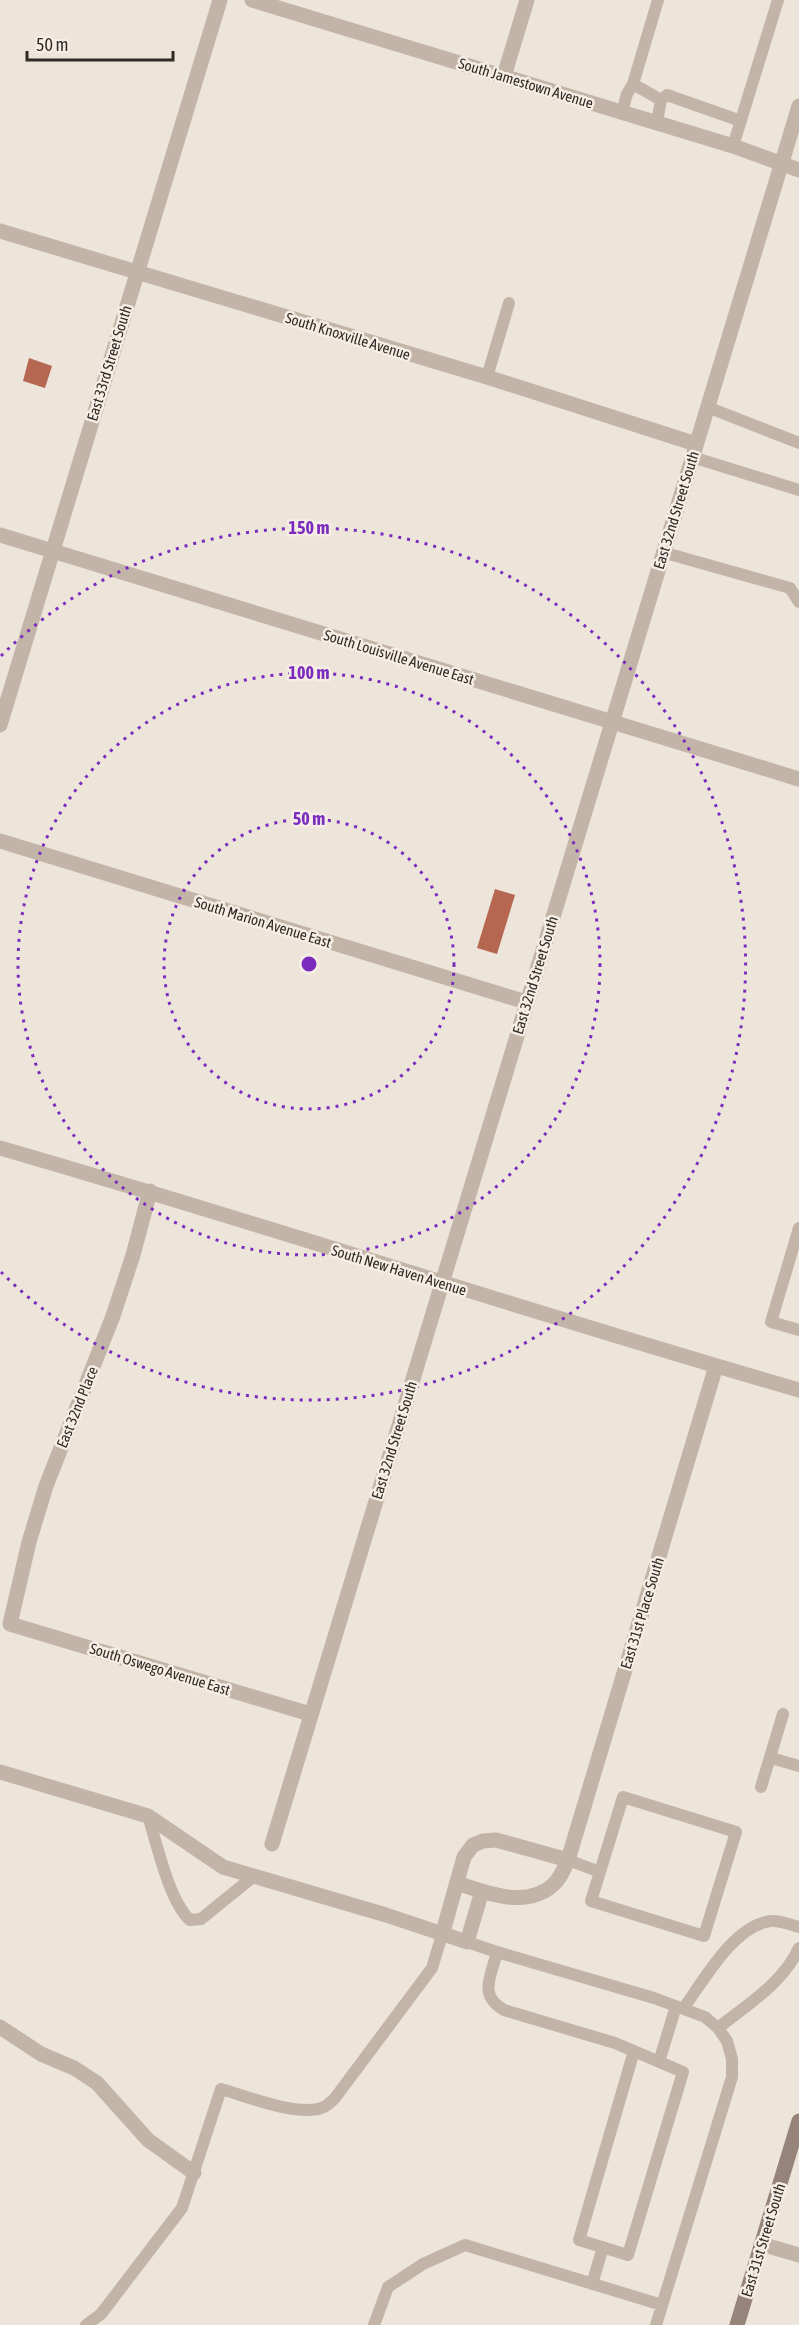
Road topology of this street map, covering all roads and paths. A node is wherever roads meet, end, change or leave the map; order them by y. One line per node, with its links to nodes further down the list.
1 (220, 0): 17 (street, East 33rd Street South)
2 (252, 0): 6 (street, South Jamestown Avenue)
3 (527, 0): 6 (street)
4 (658, 0): 7 (lane)
5 (778, 0): 11 (lane)
6 (504, 76): 10 (street, South Jamestown Avenue)
7 (633, 84): 8 (lane); 10 (lane)
8 (661, 100): 11 (lane); 12 (lane)
9 (799, 106): 14 (street, East 32nd Street South)
10 (622, 112): 12 (street, South Jamestown Avenue)
11 (741, 121): 13 (lane)
12 (657, 123): 13 (street, South Jamestown Avenue)
13 (733, 146): 14 (street, South Jamestown Avenue)
14 (781, 164): 15 (street, South Jamestown Avenue); 20 (street, East 32nd Street South)
15 (799, 170)
16 (0, 231): 17 (street, South Knoxville Avenue)
17 (137, 272): 19 (street, South Knoxville Avenue); 25 (street, East 33rd Street South)
18 (509, 303): 19 (lane)
19 (487, 377): 22 (street, South Knoxville Avenue)
20 (707, 407): 21 (lane); 22 (street, East 32nd Street South)
21 (799, 443)
22 (694, 450): 23 (lane); 26 (street, East 32nd Street South)
23 (799, 490)
24 (0, 535): 25 (street, South Louisville Avenue East)
25 (53, 551): 28 (street, South Louisville Avenue East); 29 (street, East 33rd Street South)
26 (662, 552): 27 (lane); 28 (street, East 32nd Street South)
27 (799, 602)
28 (611, 723): 30 (street, South Louisville Avenue East); 32 (street, East 32nd Street South)
29 (0, 725)
30 (799, 779)
31 (0, 841): 32 (street, South Marion Avenue East)
32 (526, 1002): 36 (street, East 32nd Street South)
33 (0, 1148): 34 (street, South New Haven Avenue)
34 (150, 1191): 36 (street, South New Haven Avenue); 40 (street, East 32nd Place)
35 (799, 1228): 37 (lane)
36 (443, 1284): 38 (street, South New Haven Avenue); 41 (street, East 32nd Street South)
37 (799, 1330)
38 (716, 1366): 39 (street, South New Haven Avenue); 49 (street, East 31st Place South)
39 (799, 1390)
40 (10, 1624): 41 (street, South Oswego Avenue East)
41 (310, 1714): 48 (street, East 32nd Street South)
42 (783, 1714): 43 (lane)
43 (771, 1758): 44 (lane); 46 (lane)
44 (799, 1766)
45 (0, 1772): 47 (street)
46 (761, 1787)
47 (148, 1816): 51 (street); 51 (lane)
48 (272, 1844)
49 (568, 1860): 50 (lane); 52 (street); 53 (street, East 31st Place South)
50 (600, 1872): 50 (lane)
51 (253, 1877): 55 (street)
52 (457, 1883): 53 (street, East 31st Place South); 55 (street)
53 (482, 1891): 56 (street)
54 (799, 1927): 59 (lane)
55 (442, 1935): 56 (street); 65 (lane)
56 (467, 1942): 58 (lane)
57 (799, 1948): 61 (lane)
58 (497, 1952): 59 (lane); 62 (lane)
59 (680, 2007): 61 (lane); 63 (lane)
60 (0, 2027): 65 (street)
61 (718, 2028): 70 (lane)
62 (634, 2051): 63 (lane); 67 (lane)
63 (659, 2062): 67 (lane)
64 (799, 2121): 66 (main road, East 31st Street South)
65 (194, 2173): 71 (lane)
66 (761, 2244): 68 (street); 74 (main road, East 31st Street South)
67 (603, 2247): 69 (lane)
68 (799, 2255)
69 (592, 2284): 70 (lane); 72 (lane)
70 (662, 2305): 73 (lane)
71 (86, 2325)
72 (374, 2325)
73 (656, 2325)
74 (736, 2325)

